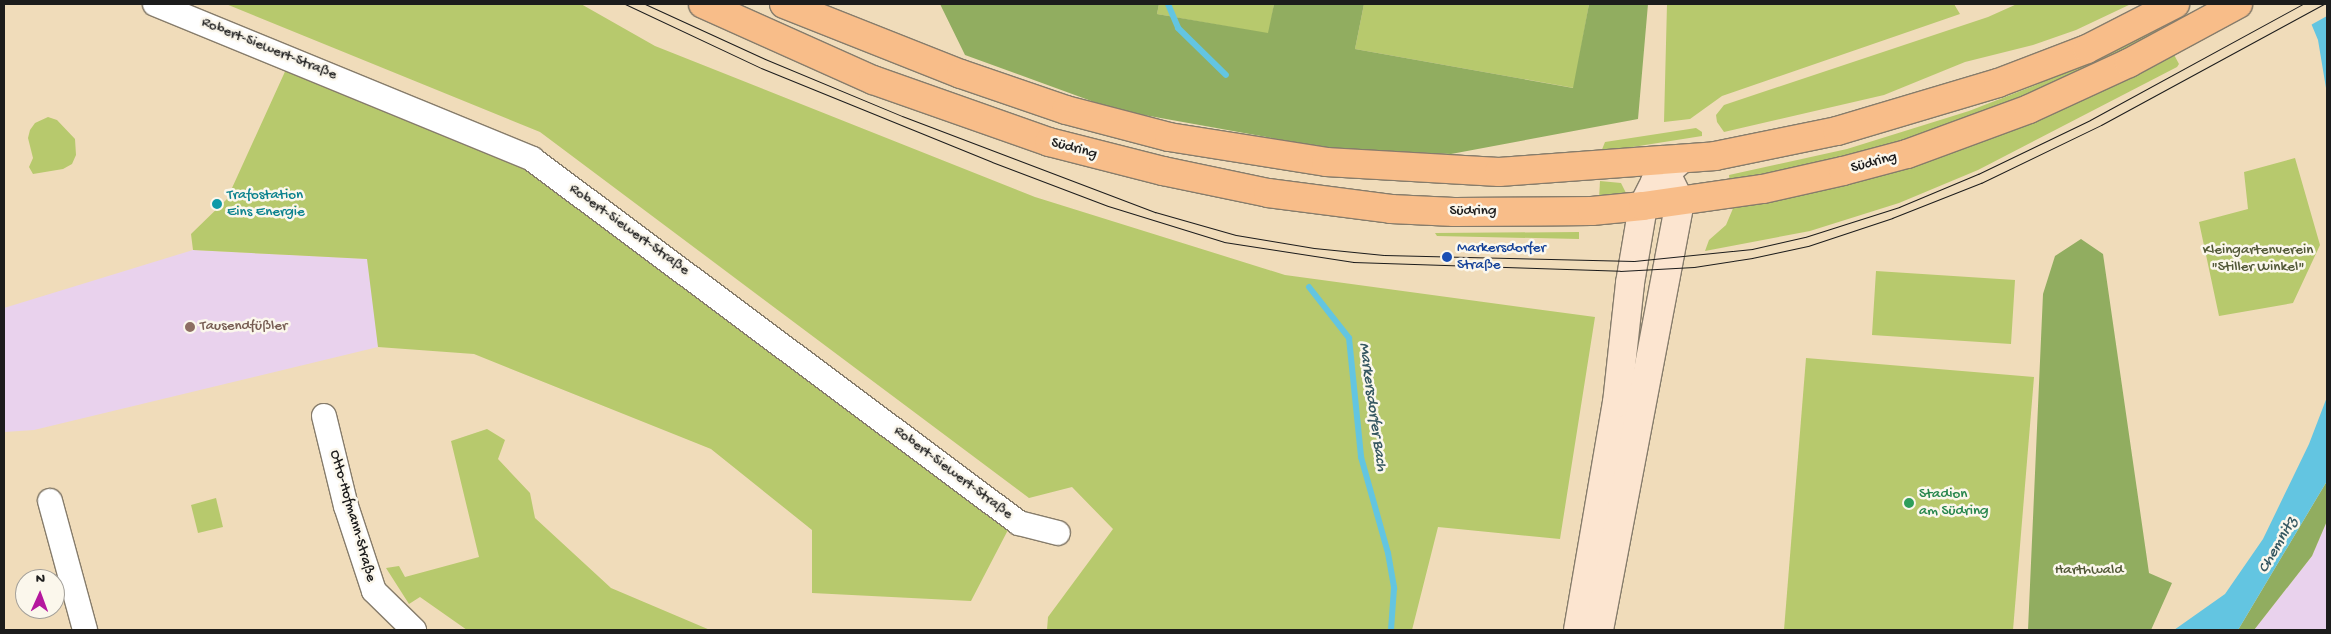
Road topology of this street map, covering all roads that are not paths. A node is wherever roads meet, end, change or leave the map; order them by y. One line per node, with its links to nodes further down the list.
1 (155, 4): 11 (street, Robert-Siewert-Straße)
2 (703, 4): 8 (main road, Südring)
3 (784, 4): 6 (main road)
4 (2238, 4): 7 (main road, Südring)
5 (2164, 10): 6 (main road)
6 (1663, 165): 7 (main road); 8 (main road)
7 (1680, 202): 8 (main road, Südring); 15 (main road)
8 (1643, 206): 14 (main road)
9 (324, 416): 13 (street, Otto-Hofmann-Straße)
10 (50, 501): 12 (street)
11 (1058, 533)
12 (85, 630)
13 (414, 630)
14 (1578, 630)
15 (1599, 630)

